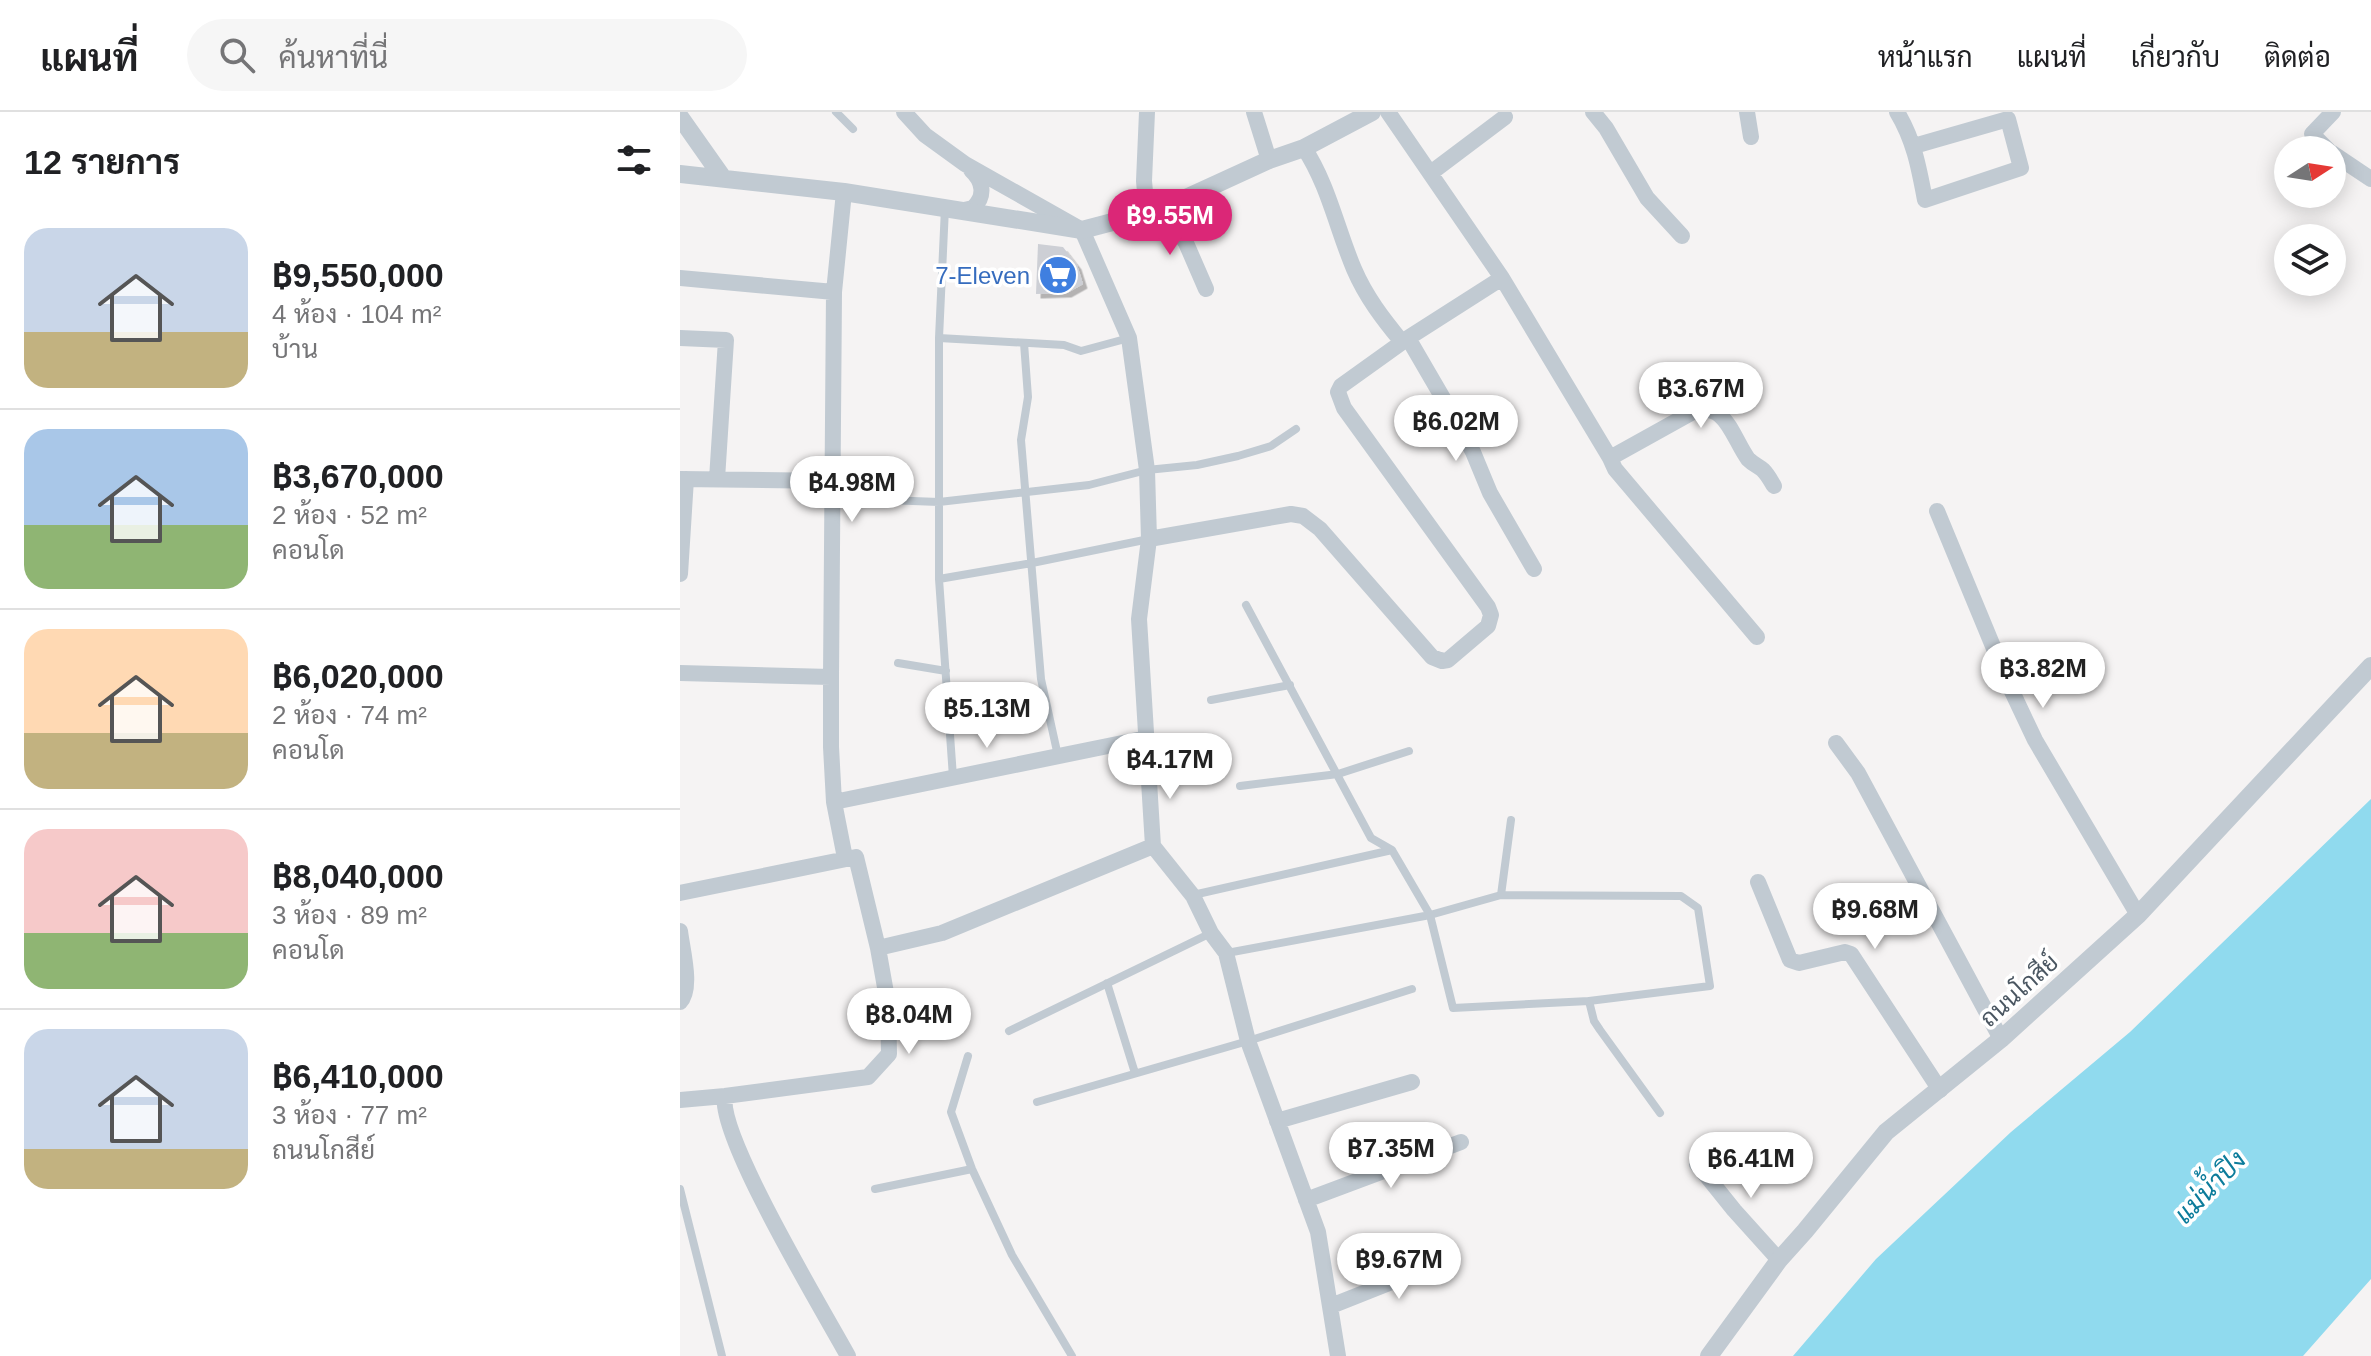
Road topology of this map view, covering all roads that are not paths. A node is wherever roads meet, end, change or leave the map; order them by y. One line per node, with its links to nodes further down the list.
1 (836, 112): 13 (lane)
2 (904, 112): 22 (street)
3 (1147, 112): 30 (street)
4 (1254, 112): 20 (street)
5 (1372, 112): 19 (street)
6 (1388, 112): 23 (street)
7 (1593, 112): 32 (street)
8 (1747, 112): 16 (street)
9 (1897, 112): 18 (street)
10 (2333, 112): 15 (street)
11 (680, 117): 25 (street)
12 (1505, 117): 23 (street)
13 (853, 129)
14 (680, 134): 17 (street)
15 (2314, 136)
16 (1751, 137)
17 (680, 141)
18 (1914, 146): 18 (street)
19 (1304, 148): 20 (street); 40 (street)
20 (1269, 160): 30 (street)
21 (2346, 163): 26 (street)
22 (965, 164): 29 (street); 31 (street)
23 (1432, 172): 34 (street)
24 (680, 174): 25 (street)
25 (723, 178): 27 (street)
26 (2371, 179)
27 (844, 192): 28 (street); 36 (street)
28 (945, 208): 29 (street); 38 (lane)
29 (964, 210): 31 (street)
30 (1154, 211): 31 (street); 35 (street)
31 (1082, 230): 39 (street)
32 (1682, 236)
33 (680, 278): 36 (street)
34 (1502, 278): 40 (street); 43 (street)
35 (1206, 289)
36 (834, 292): 48 (street)
37 (680, 338): 46 (street)
38 (939, 338): 41 (lane); 50 (lane)
39 (1129, 338): 41 (lane); 44 (street)
40 (1405, 340): 52 (street); 54 (street)
41 (1024, 343): 49 (lane)
42 (1296, 429): 44 (lane)
43 (1610, 458): 47 (street); 58 (street)
44 (1147, 470): 49 (lane); 52 (street)
45 (683, 479): 46 (street); 55 (street)
46 (717, 479): 48 (street)
47 (1774, 486)
48 (832, 490): 50 (lane); 63 (street)
49 (1027, 493): 50 (lane); 53 (lane)
50 (939, 502): 56 (lane)
51 (1937, 511): 83 (street)
52 (1149, 539): 53 (lane); 66 (street)
53 (1032, 563): 56 (lane); 69 (lane)
54 (1534, 569)
55 (680, 574)
56 (939, 579): 61 (lane)
57 (1246, 605): 64 (lane)
58 (1757, 637)
59 (898, 663): 61 (lane)
60 (2371, 666): 83 (street, ถนนโกสีย์)
61 (946, 671): 71 (lane)
62 (680, 673): 63 (street)
63 (831, 677): 73 (street)
64 (1290, 685): 65 (lane); 70 (lane)
65 (1211, 700)
66 (1147, 738): 69 (street); 75 (street)
67 (1836, 743): 93 (street)
68 (1409, 751): 70 (lane)
69 (1058, 756): 71 (street)
70 (1338, 774): 72 (lane); 76 (lane)
71 (953, 777): 73 (street)
72 (1240, 786)
73 (834, 802): 77 (street)
74 (1511, 820): 80 (lane)
75 (1153, 846): 81 (street); 86 (street)
76 (1392, 850): 81 (lane); 82 (lane)
77 (845, 858): 79 (street); 86 (street)
78 (1758, 882): 98 (street)
79 (680, 893)
80 (1501, 895): 82 (lane); 90 (lane)
81 (1193, 896): 85 (street)
82 (1430, 915): 87 (lane); 90 (lane)
83 (2138, 915): 93 (street, ถนนโกสีย์)
84 (680, 931): 91 (street)
85 (1211, 933): 87 (street); 88 (lane)
86 (878, 948): 99 (street)
87 (1226, 953): 94 (street)
88 (1107, 983): 92 (lane); 96 (lane)
89 (1412, 989): 94 (lane)
90 (1589, 1001): 102 (lane)
91 (680, 1002)
92 (1009, 1031)
93 (2001, 1039): 98 (street, ถนนโกสีย์)
94 (1248, 1041): 96 (lane); 103 (street)
95 (968, 1056): 106 (lane)
96 (1135, 1073): 101 (lane)
97 (1412, 1082): 103 (street)
98 (1940, 1090): 111 (street, ถนนโกสีย์)
99 (725, 1096): 100 (street); 114 (street)
100 (680, 1100)
101 (1037, 1102)
102 (1660, 1113)
103 (1277, 1121): 109 (street)
104 (1461, 1142): 109 (street)
105 (1697, 1164): 111 (street)
106 (972, 1169): 108 (lane); 115 (lane)
107 (680, 1189): 113 (lane)
108 (875, 1189)
109 (1306, 1200): 112 (street)
110 (1452, 1258): 112 (street)
111 (1779, 1260): 117 (street, ถนนโกสีย์)
112 (1331, 1306): 116 (street)
113 (722, 1356)
114 (848, 1356)
115 (1072, 1356)
116 (1338, 1356)
117 (1709, 1356)

